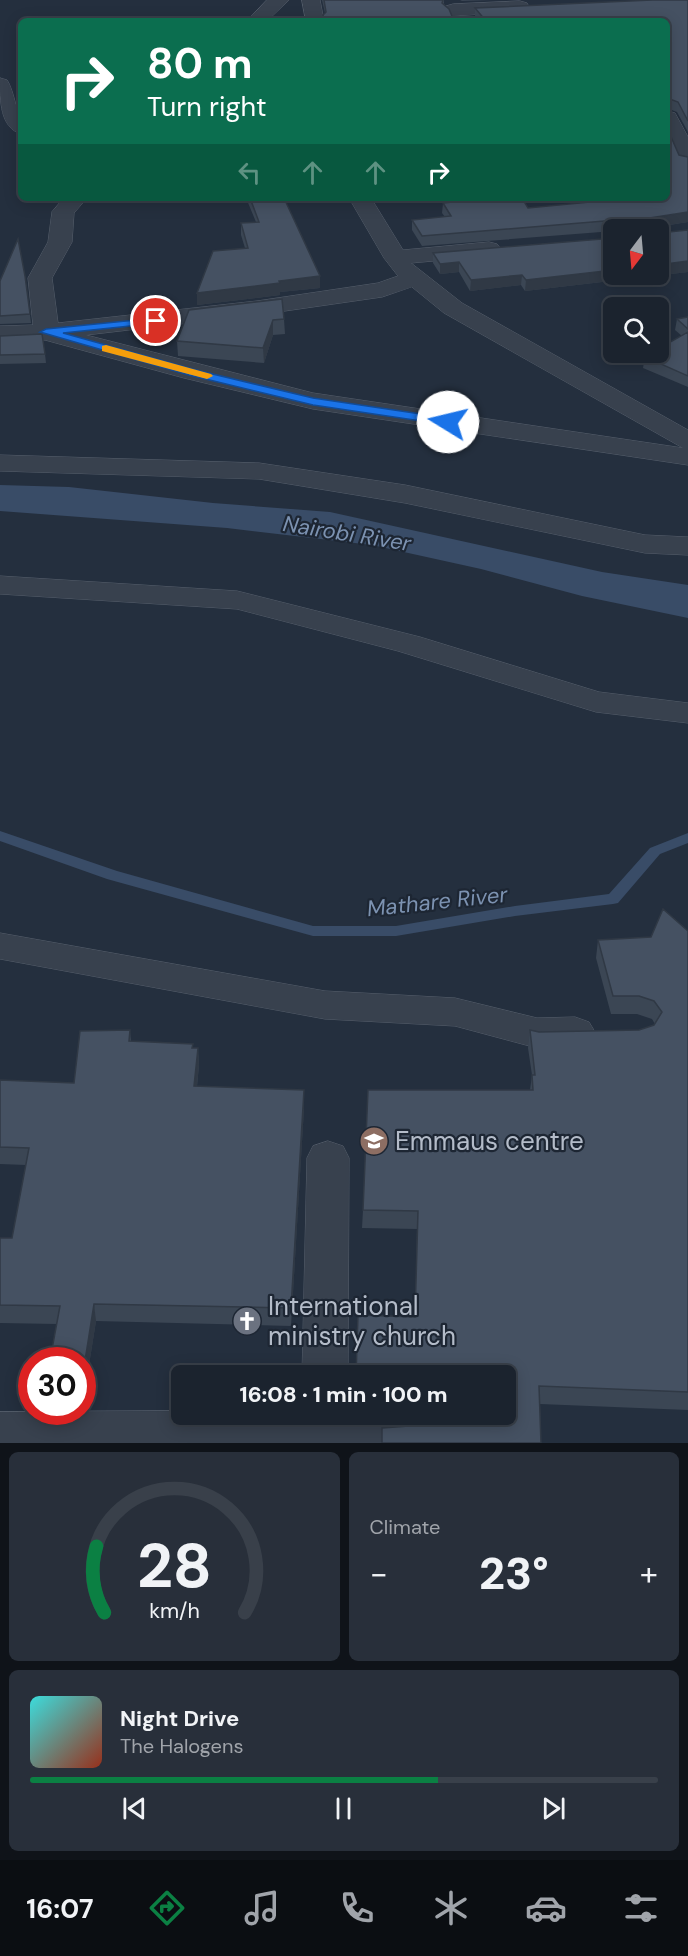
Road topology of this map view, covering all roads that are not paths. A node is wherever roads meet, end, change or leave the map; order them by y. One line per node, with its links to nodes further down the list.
1 (280, 0): 5 (street)
2 (311, 0): 6 (street)
3 (543, 6): 4 (street)
4 (453, 10)
5 (259, 18)
6 (314, 18)
7 (0, 84): 9 (street)
8 (670, 121): 10 (street)
9 (18, 127)
10 (688, 159)
11 (73, 201): 16 (street)
12 (362, 201): 14 (street)
13 (516, 247): 14 (street)
14 (396, 258): 15 (street)
15 (416, 278): 16 (street); 18 (street)
16 (46, 332): 17 (street); 19 (street)
17 (0, 334)
18 (688, 441)
19 (688, 457)
20 (0, 463): 21 (street)
21 (688, 546)
22 (0, 585): 23 (street)
23 (688, 713)
24 (0, 946): 25 (street)
25 (604, 1032)
26 (328, 1158): 27 (street)
27 (325, 1365)
28 (324, 1430): 29 (street); 30 (street)
29 (0, 1433)
30 (381, 1443)

